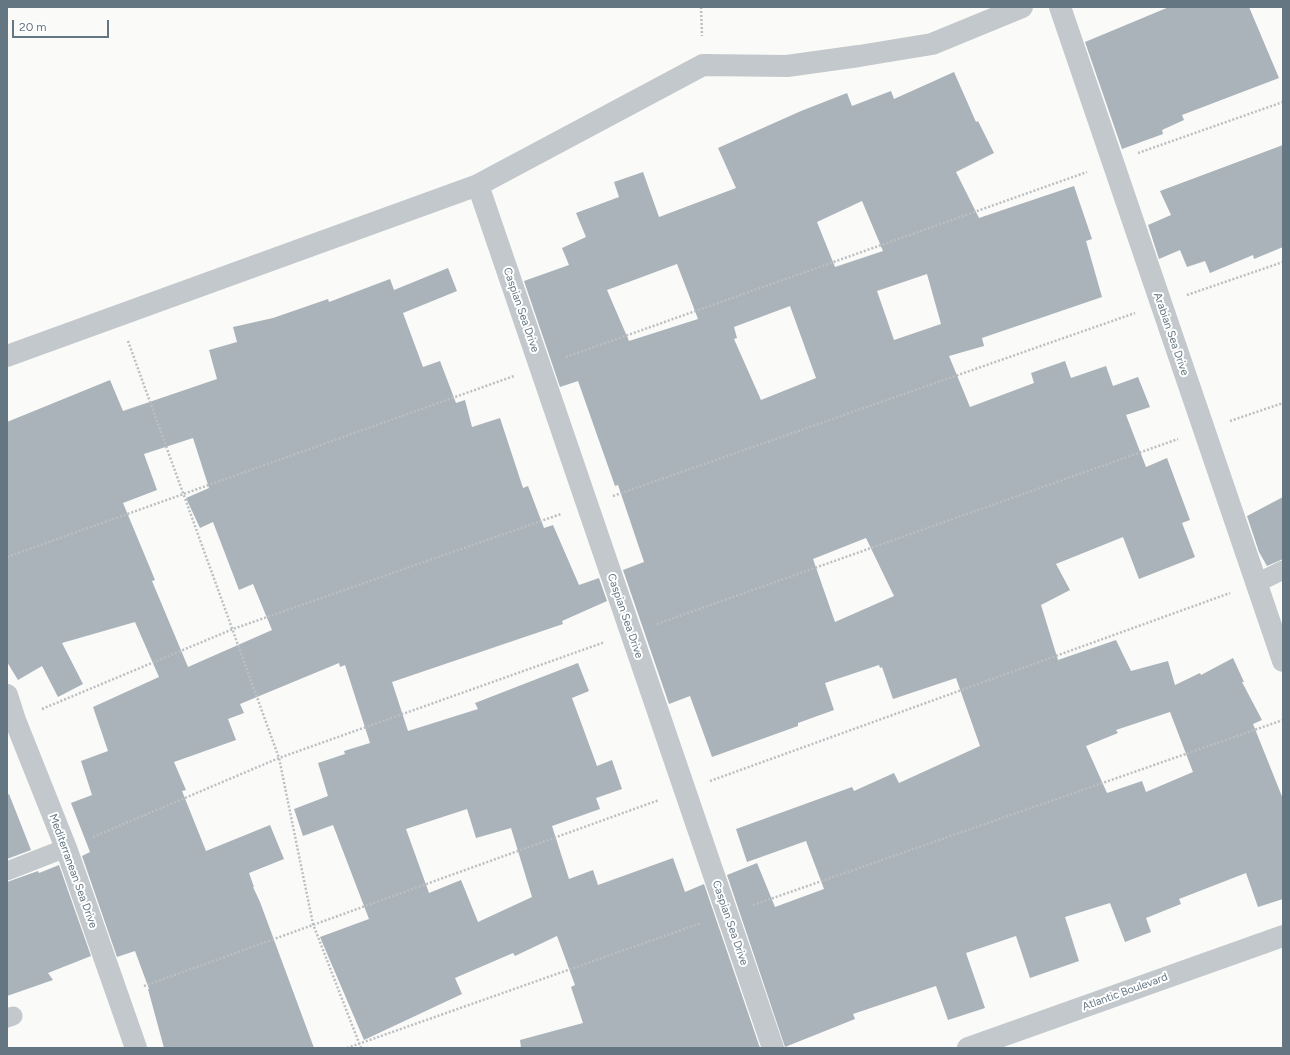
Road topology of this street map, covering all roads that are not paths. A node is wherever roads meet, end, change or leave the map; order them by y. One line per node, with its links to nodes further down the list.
1 (1022, 7): 3 (street)
2 (1060, 7): 6 (street, Arabian Sea Drive)
3 (478, 185): 4 (street); 14 (street, Caspian Sea Drive)
4 (7, 356)
5 (1283, 570): 6 (lane)
6 (1257, 583): 7 (street, Arabian Sea Drive)
7 (1283, 661)
8 (7, 695): 9 (street, Mediterranean Sea Drive)
9 (11, 721): 10 (street, Mediterranean Sea Drive)
10 (66, 848): 11 (lane); 13 (street, Mediterranean Sea Drive)
11 (7, 870)
12 (1283, 936): 15 (street, Atlantic Boulevard)
13 (136, 1048)
14 (773, 1048)
15 (968, 1048)

